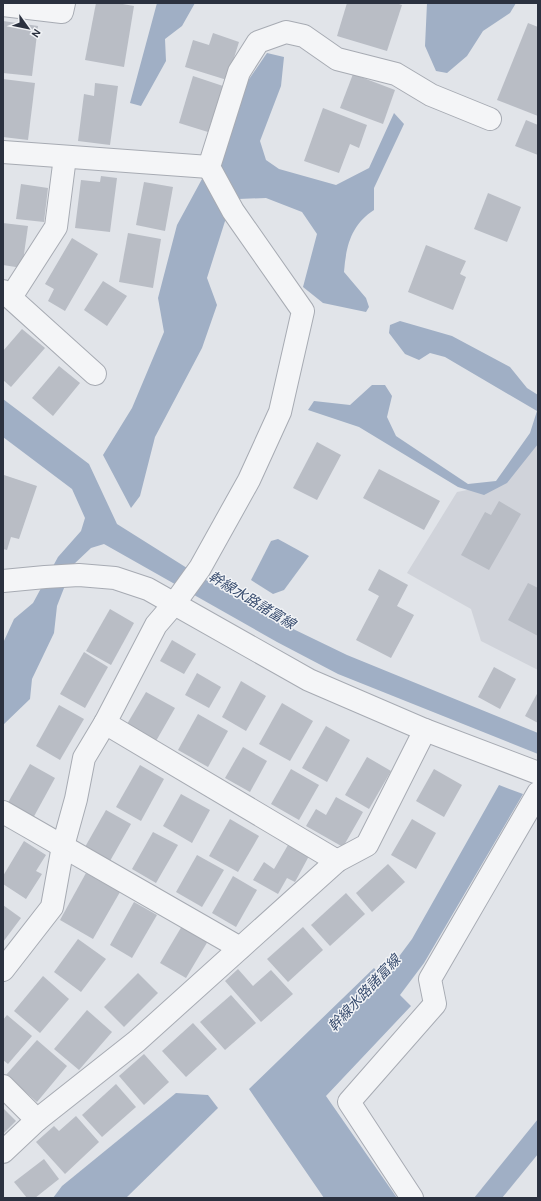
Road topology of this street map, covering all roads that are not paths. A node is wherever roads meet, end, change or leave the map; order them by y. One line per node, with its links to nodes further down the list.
1 (64, 3): 2 (street)
2 (3, 5)
3 (490, 119): 6 (street)
4 (3, 152): 5 (street)
5 (65, 157): 6 (street); 7 (street)
6 (209, 167): 10 (street)
7 (7, 294): 8 (street)
8 (95, 374)
9 (3, 581): 10 (street)
10 (174, 604): 11 (street); 12 (street)
11 (105, 723): 16 (street); 17 (street)
12 (425, 730): 13 (street); 17 (street)
13 (538, 773)
14 (538, 793): 23 (street)
15 (3, 812): 16 (street)
16 (63, 846): 18 (street); 19 (street)
17 (337, 861): 18 (street)
18 (240, 948): 21 (street)
19 (3, 970)
20 (3, 1086): 21 (street)
21 (37, 1120): 22 (street)
22 (3, 1152)
23 (412, 1198)

